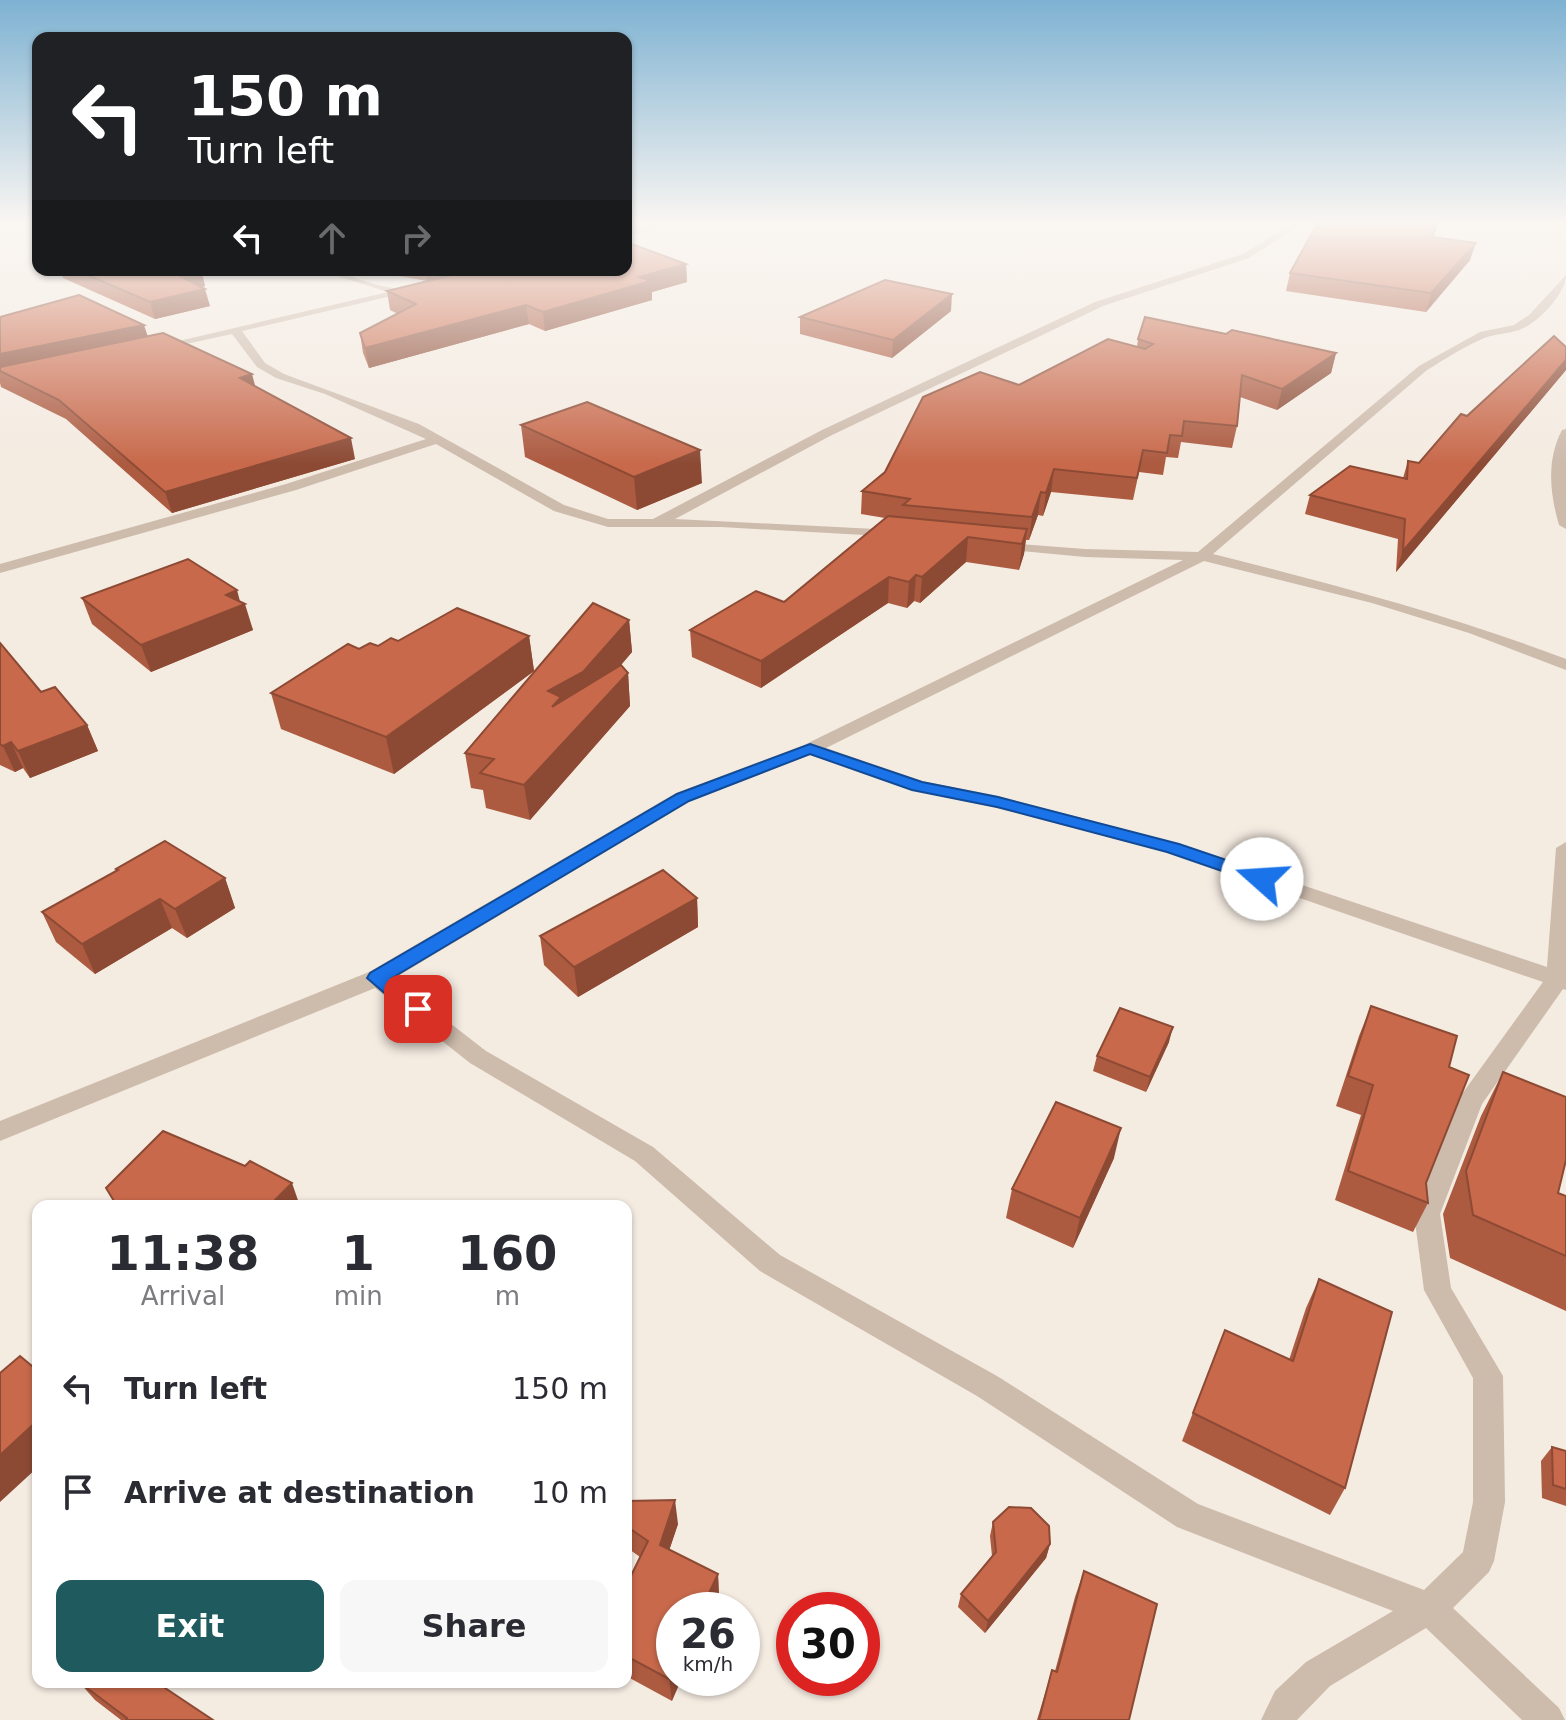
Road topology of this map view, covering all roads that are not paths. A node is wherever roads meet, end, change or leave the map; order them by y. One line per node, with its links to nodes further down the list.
1 (353, 304): 4 (street)
2 (1098, 304): 8 (street)
3 (1544, 304): 12 (street)
4 (236, 331): 5 (street); 7 (street)
5 (147, 349)
6 (1566, 433): 9 (street)
7 (438, 439): 8 (street); 13 (street)
8 (655, 524): 10 (street)
9 (1566, 525)
10 (906, 535)
11 (980, 543): 12 (street)
12 (1202, 556): 14 (street); 15 (street)
13 (0, 569)
14 (1566, 665)
15 (810, 749): 17 (street); 18 (street)
16 (1566, 848): 18 (street)
17 (377, 978): 19 (street); 20 (street)
18 (1562, 981): 20 (street)
19 (0, 1131)
20 (1429, 1608): 21 (street); 22 (street)
21 (1279, 1720)
22 (1547, 1720)

